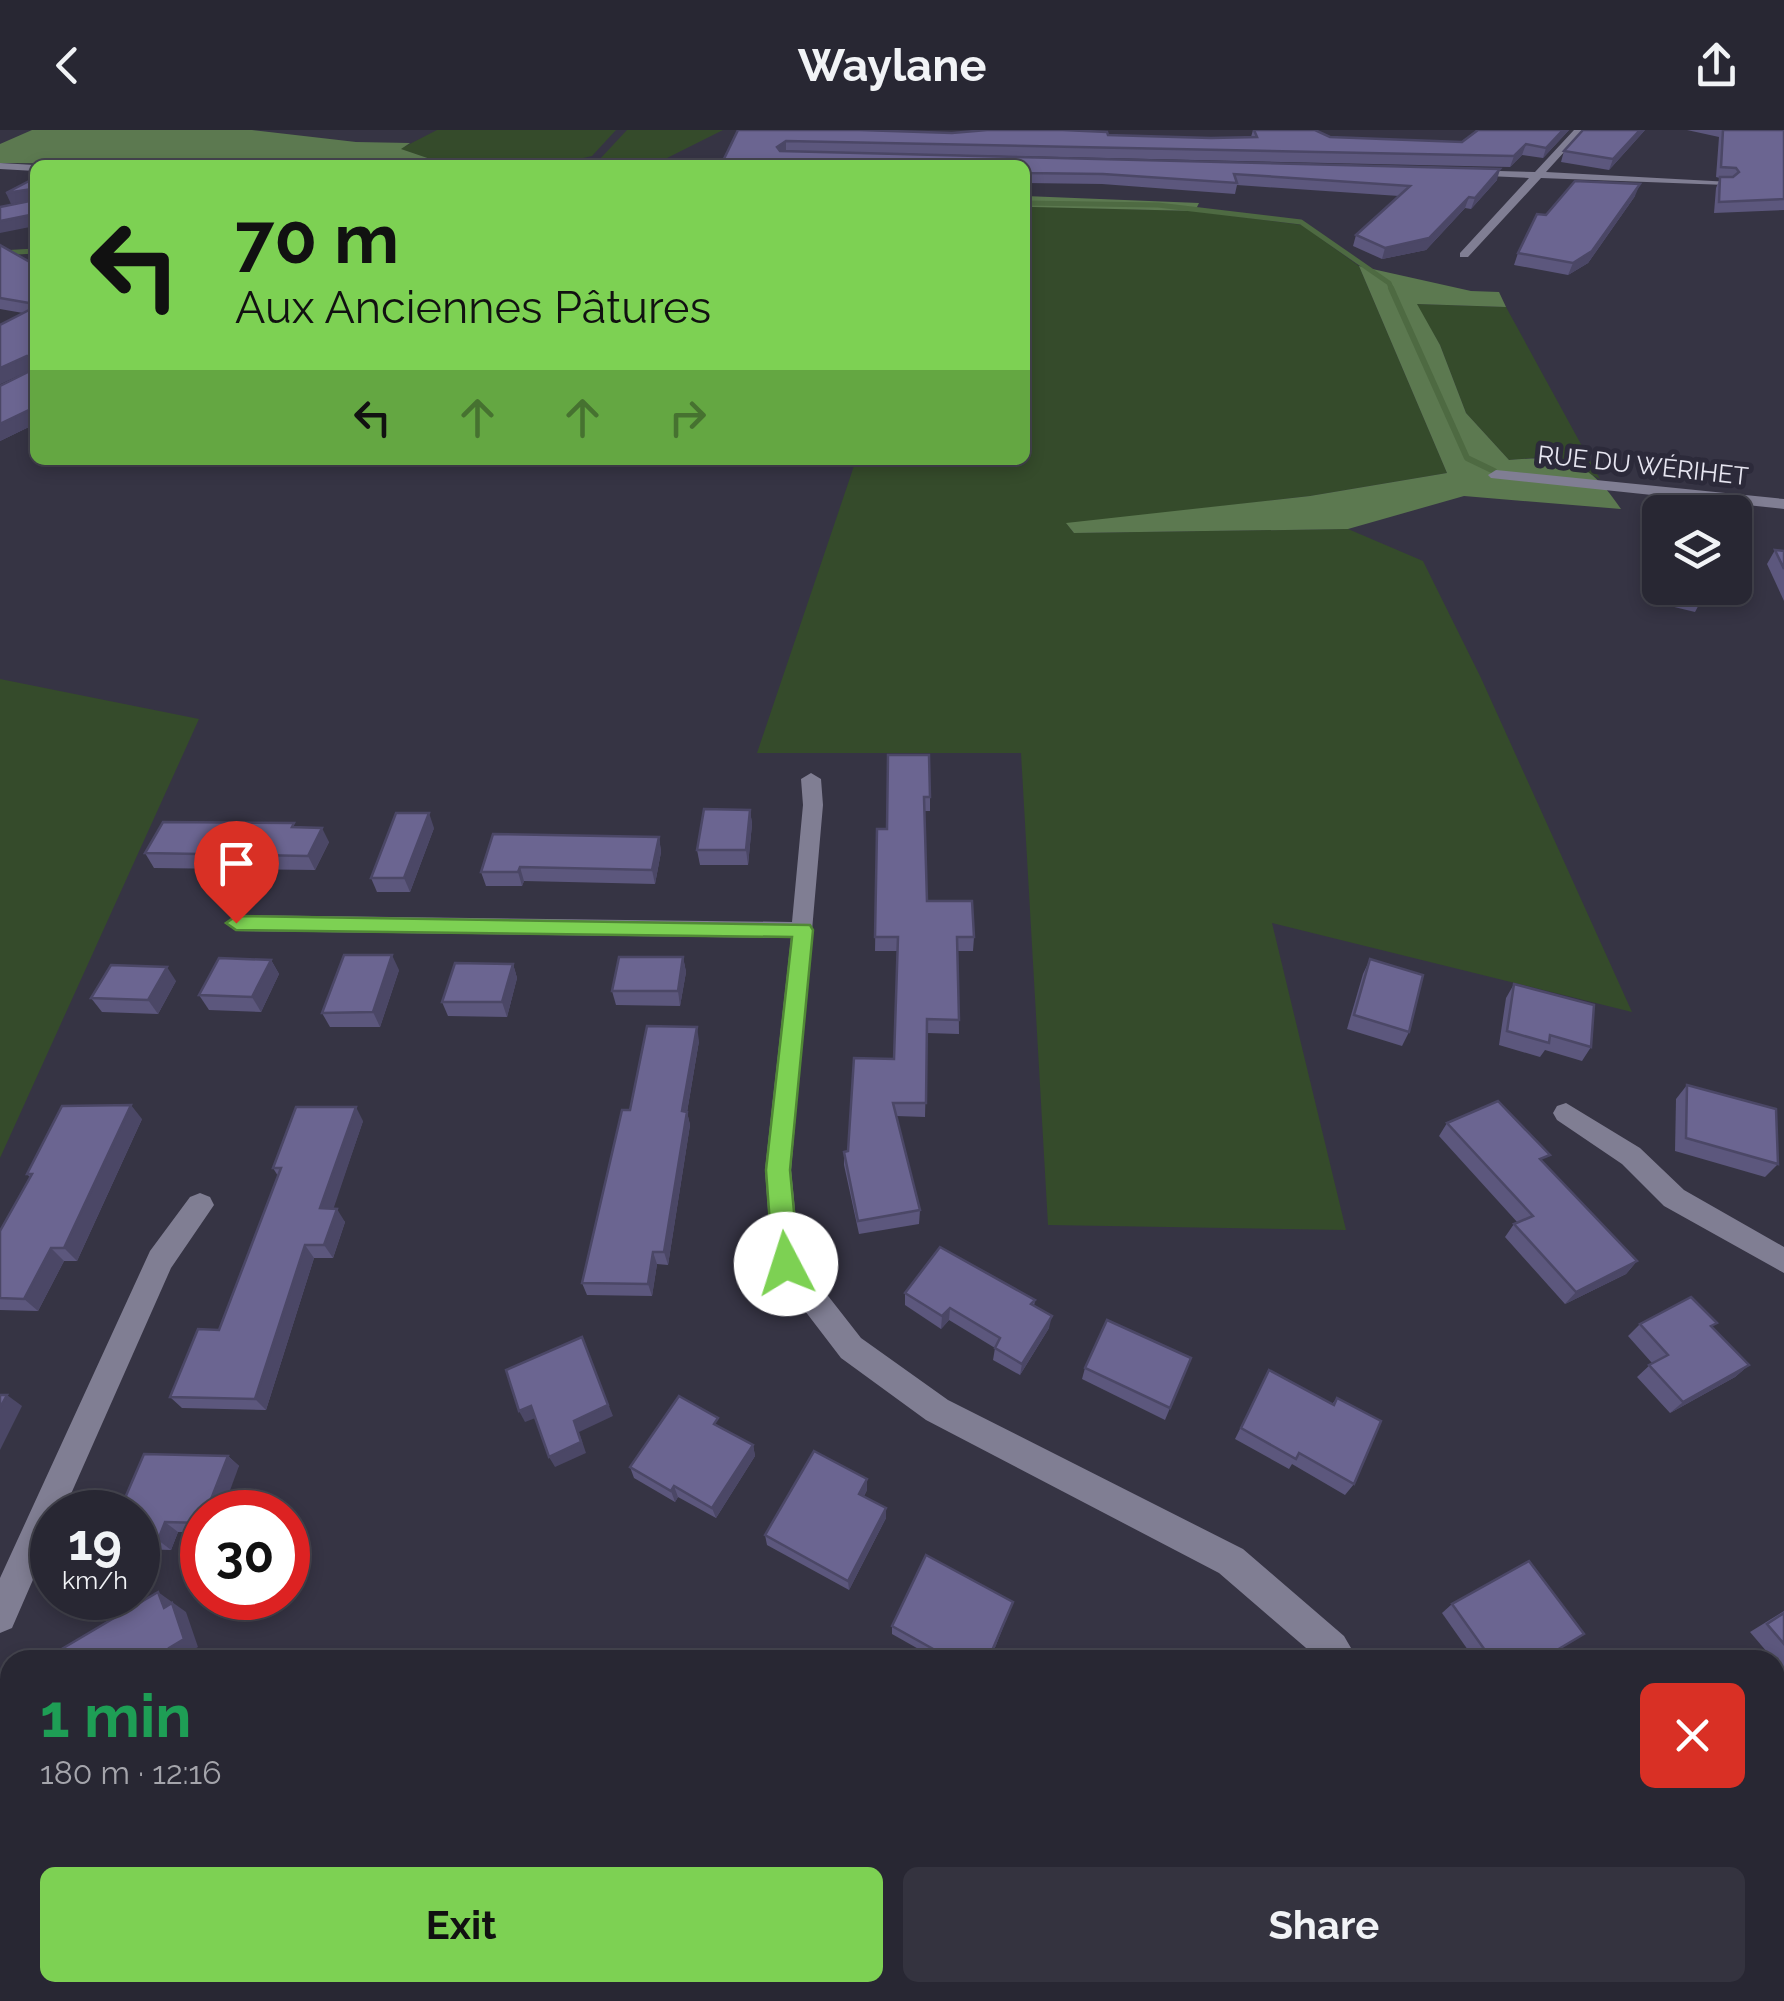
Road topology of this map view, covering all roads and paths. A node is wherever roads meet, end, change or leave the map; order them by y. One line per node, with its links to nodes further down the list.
1 (1580, 130): 5 (street)
2 (0, 166): 3 (street)
3 (30, 168)
4 (1456, 172): 5 (street)
5 (1535, 174): 6 (street); 7 (street)
6 (1726, 182)
7 (1464, 255)
8 (1496, 475): 9 (street, RUE DU WÉRIHET)
9 (1784, 504)
10 (810, 780): 12 (street)
11 (236, 923): 12 (street)
12 (803, 930): 17 (street)
13 (1566, 1113): 15 (street)
14 (200, 1205): 16 (street)
15 (1784, 1262)
16 (0, 1616)
17 (1334, 1650)

